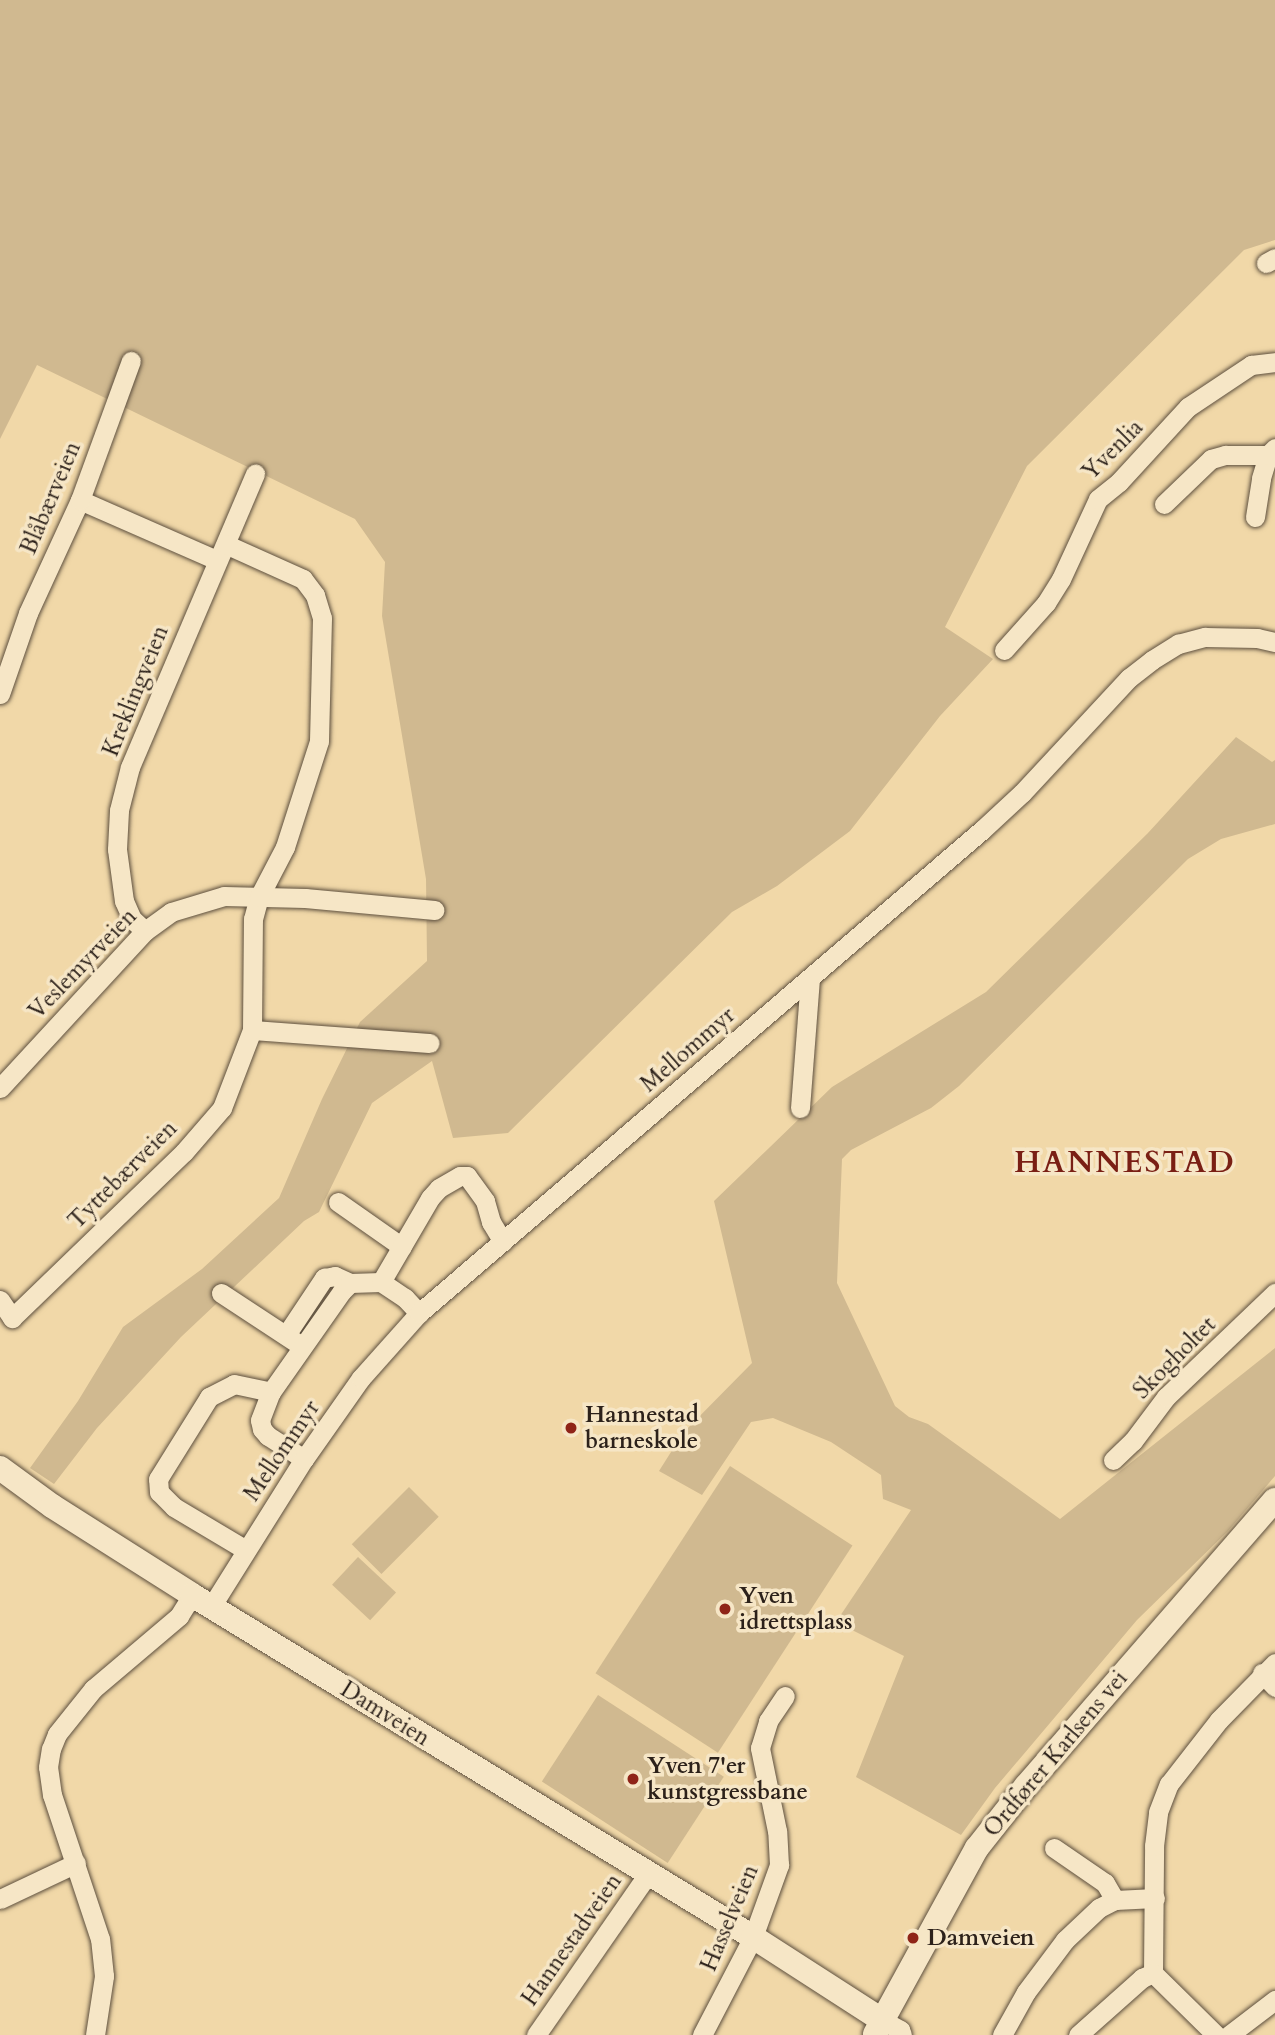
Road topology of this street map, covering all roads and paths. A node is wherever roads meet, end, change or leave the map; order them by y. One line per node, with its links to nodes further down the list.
1 (131, 361): 5 (street, Blåbærveien)
2 (1275, 362): 10 (street, Yvenlia)
3 (1272, 452): 6 (street); 7 (street)
4 (255, 474): 8 (street, Kreklingveien)
5 (80, 500): 8 (street, Tyttebærveien); 11 (street, Blåbærveien)
6 (1164, 504)
7 (1255, 517)
8 (221, 552): 12 (street, Tyttebærveien); 14 (street, Kreklingveien)
9 (1275, 642): 15 (street, Mellommyr)
10 (1004, 650)
11 (0, 694)
12 (259, 897): 13 (street); 14 (street, Veslemyrveien); 16 (street, Tyttebærveien)
13 (434, 910)
14 (145, 931): 18 (street, Veslemyrveien)
15 (810, 978): 19 (street); 21 (street, Mellommyr)
16 (252, 1030): 17 (street); 26 (street, Tyttebærveien)
17 (430, 1042)
18 (0, 1088)
19 (800, 1108)
20 (338, 1202): 22 (street)
21 (503, 1242): 22 (street); 27 (street, Mellommyr)
22 (402, 1247): 23 (street)
23 (381, 1282): 27 (street); 28 (street)
24 (221, 1293): 28 (street)
25 (1275, 1293): 31 (street, Skogholtet)
26 (0, 1300)
27 (419, 1313): 30 (street, Mellommyr)
28 (294, 1340): 29 (street)
29 (271, 1392): 30 (street); 34 (street)
30 (304, 1459): 34 (street, Mellommyr)
31 (1113, 1460)
32 (0, 1468): 35 (street, Damveien)
33 (1275, 1500): 47 (street, Ordfører Karlsens vei)
34 (246, 1550): 35 (street, Mellommyr)
35 (201, 1601): 39 (street, Mellommyr); 40 (street, Damveien)
36 (1271, 1674): 41 (street)
37 (785, 1696): 44 (street, Hasselveien)
38 (1054, 1848): 43 (street)
39 (76, 1863): 42 (street); 48 (street, Mellommyr)
40 (648, 1874): 44 (street, Damveien); 49 (street, Hannestadveien)
41 (1155, 1898): 43 (street); 45 (street)
42 (0, 1899)
43 (1115, 1900): 52 (street)
44 (753, 1937): 47 (street, Damveien); 50 (street, Hasselveien)
45 (1153, 1973): 53 (street); 54 (street)
46 (1275, 2000): 55 (street)
47 (878, 2027): 51 (street)
48 (95, 2035)
49 (536, 2035)
50 (702, 2035)
51 (902, 2035)
52 (1002, 2035)
53 (1078, 2035)
54 (1216, 2035)
55 (1229, 2035)

